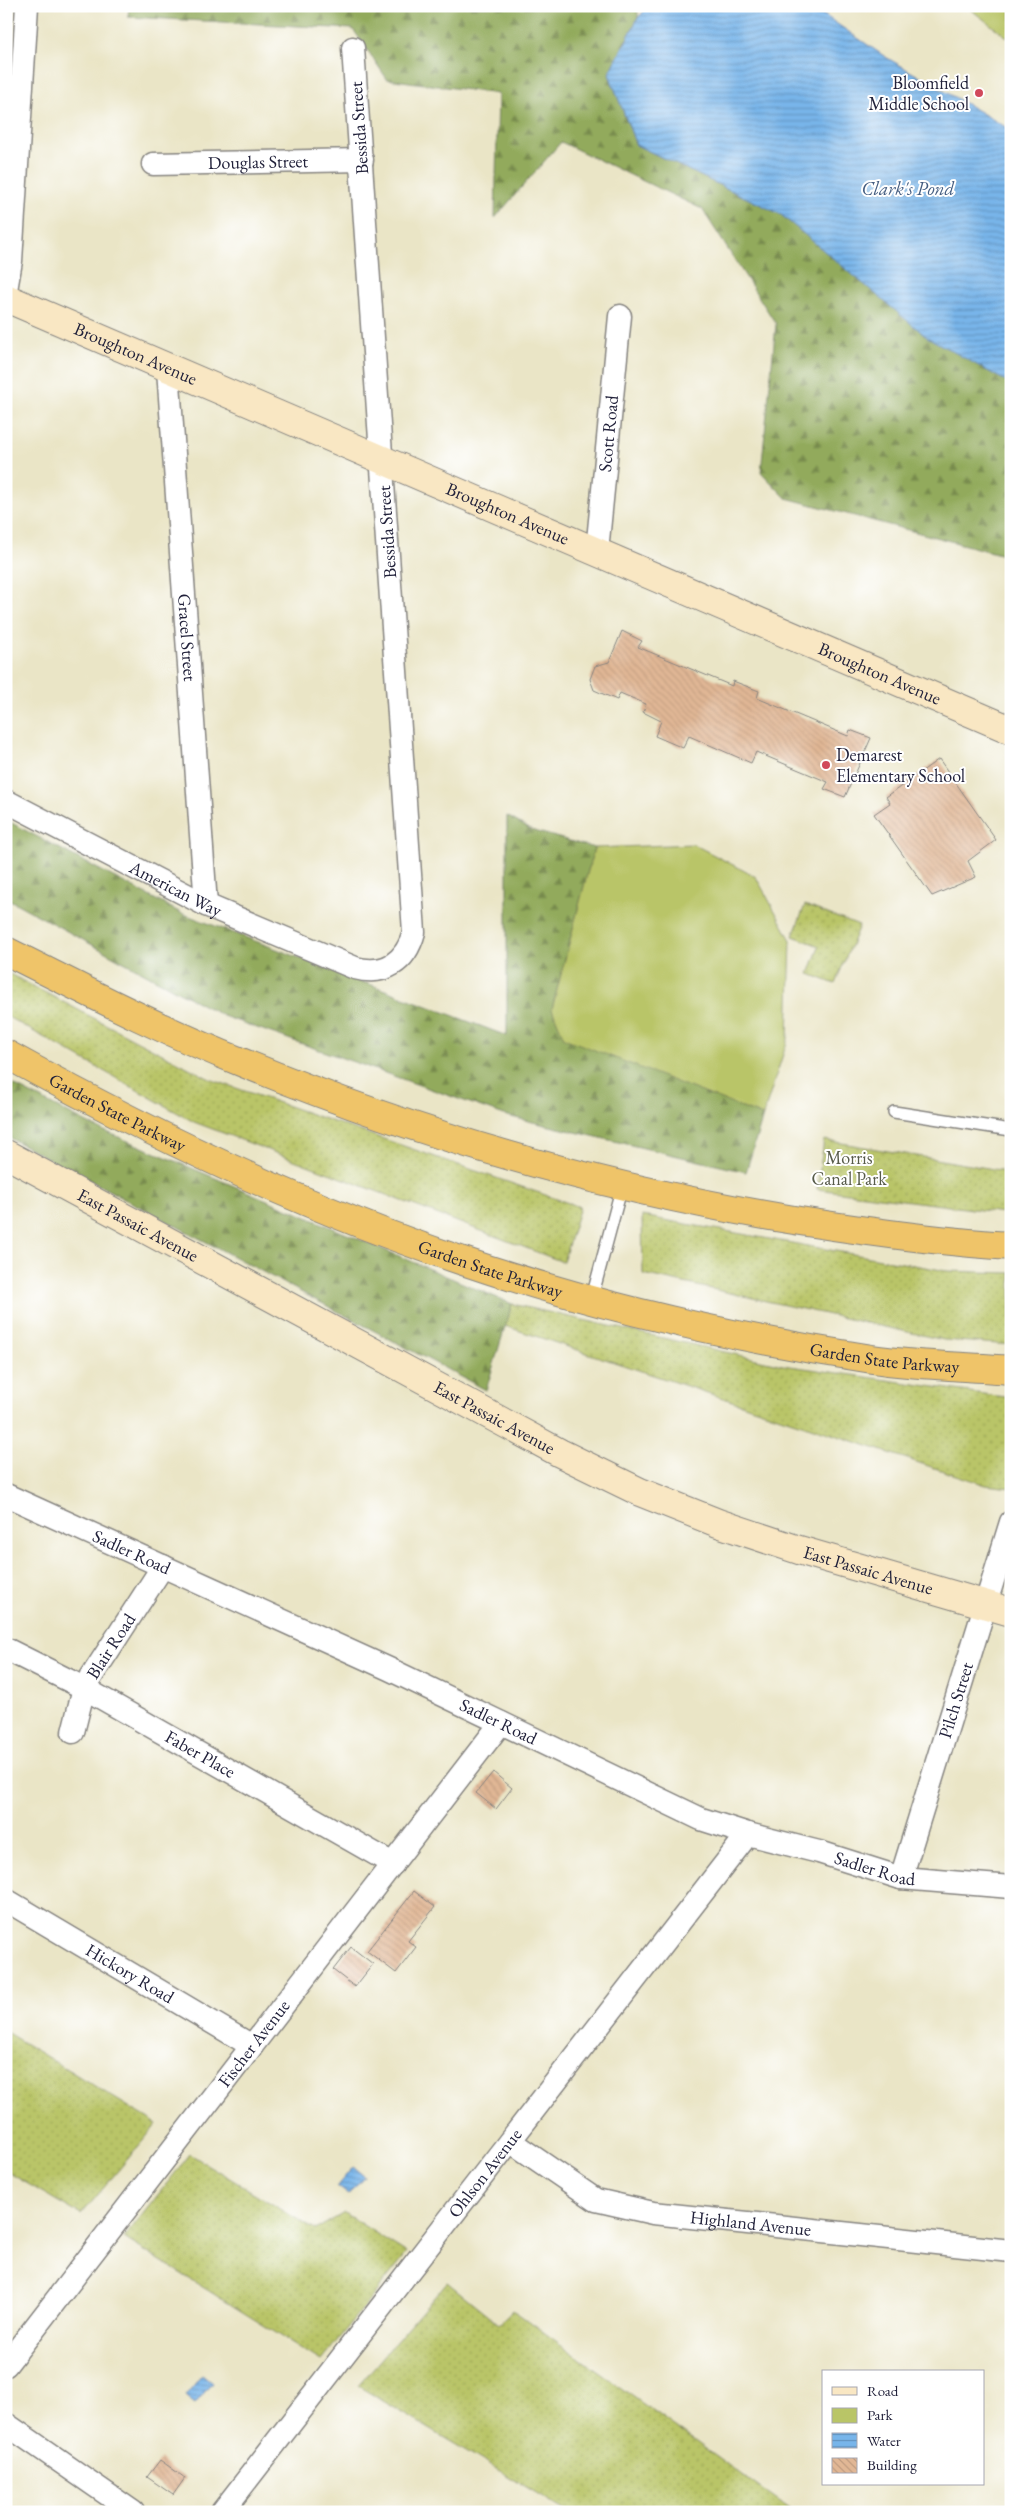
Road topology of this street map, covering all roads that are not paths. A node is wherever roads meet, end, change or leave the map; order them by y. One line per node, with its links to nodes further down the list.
1 (26, 6): 5 (street)
2 (353, 48): 3 (street, Bessida Street)
3 (362, 160): 4 (street, Douglas Street); 9 (street, Bessida Street)
4 (153, 164)
5 (6, 290)
6 (6, 298): 8 (main road, Broughton Avenue)
7 (620, 316): 10 (street, Scott Road)
8 (168, 369): 9 (main road, Broughton Avenue); 13 (street, Gracel Street)
9 (382, 458): 10 (main road, Broughton Avenue); 15 (street, Bessida Street)
10 (597, 551): 11 (main road, Broughton Avenue)
11 (1011, 730)
12 (6, 801): 13 (street, American Way)
13 (206, 905): 15 (street, American Way)
14 (6, 951): 20 (highway)
15 (350, 966)
16 (6, 1054): 22 (highway, Garden State Parkway)
17 (894, 1112): 18 (lane)
18 (1011, 1130)
19 (6, 1154): 27 (main road, East Passaic Avenue)
20 (622, 1186): 21 (highway); 22 (lane)
21 (1011, 1246)
22 (591, 1301): 23 (highway, Garden State Parkway)
23 (1011, 1370)
24 (6, 1495): 26 (street, Sadler Road)
25 (1011, 1522): 27 (street, Pilch Street)
26 (163, 1566): 30 (street, Blair Road); 31 (street, Sadler Road)
27 (984, 1606): 28 (main road, East Passaic Avenue); 35 (street, Pilch Street)
28 (1011, 1612)
29 (6, 1649): 30 (street, Faber Place)
30 (84, 1688): 32 (street, Blair Road); 34 (street, Faber Place)
31 (501, 1723): 33 (street, Sadler Road); 34 (street, Fischer Avenue)
32 (73, 1732)
33 (748, 1834): 35 (street, Sadler Road); 39 (street, Ohlson Avenue)
34 (393, 1864): 38 (street, Fischer Avenue)
35 (900, 1878): 36 (street, Sadler Road)
36 (1011, 1887)
37 (6, 1900): 38 (street, Hickory Road)
38 (252, 2046): 41 (street, Fischer Avenue)
39 (510, 2141): 40 (street, Highland Avenue); 44 (street, Ohlson Avenue)
40 (1011, 2251)
41 (6, 2365)
42 (6, 2424): 43 (street)
43 (133, 2512)
44 (222, 2512)

